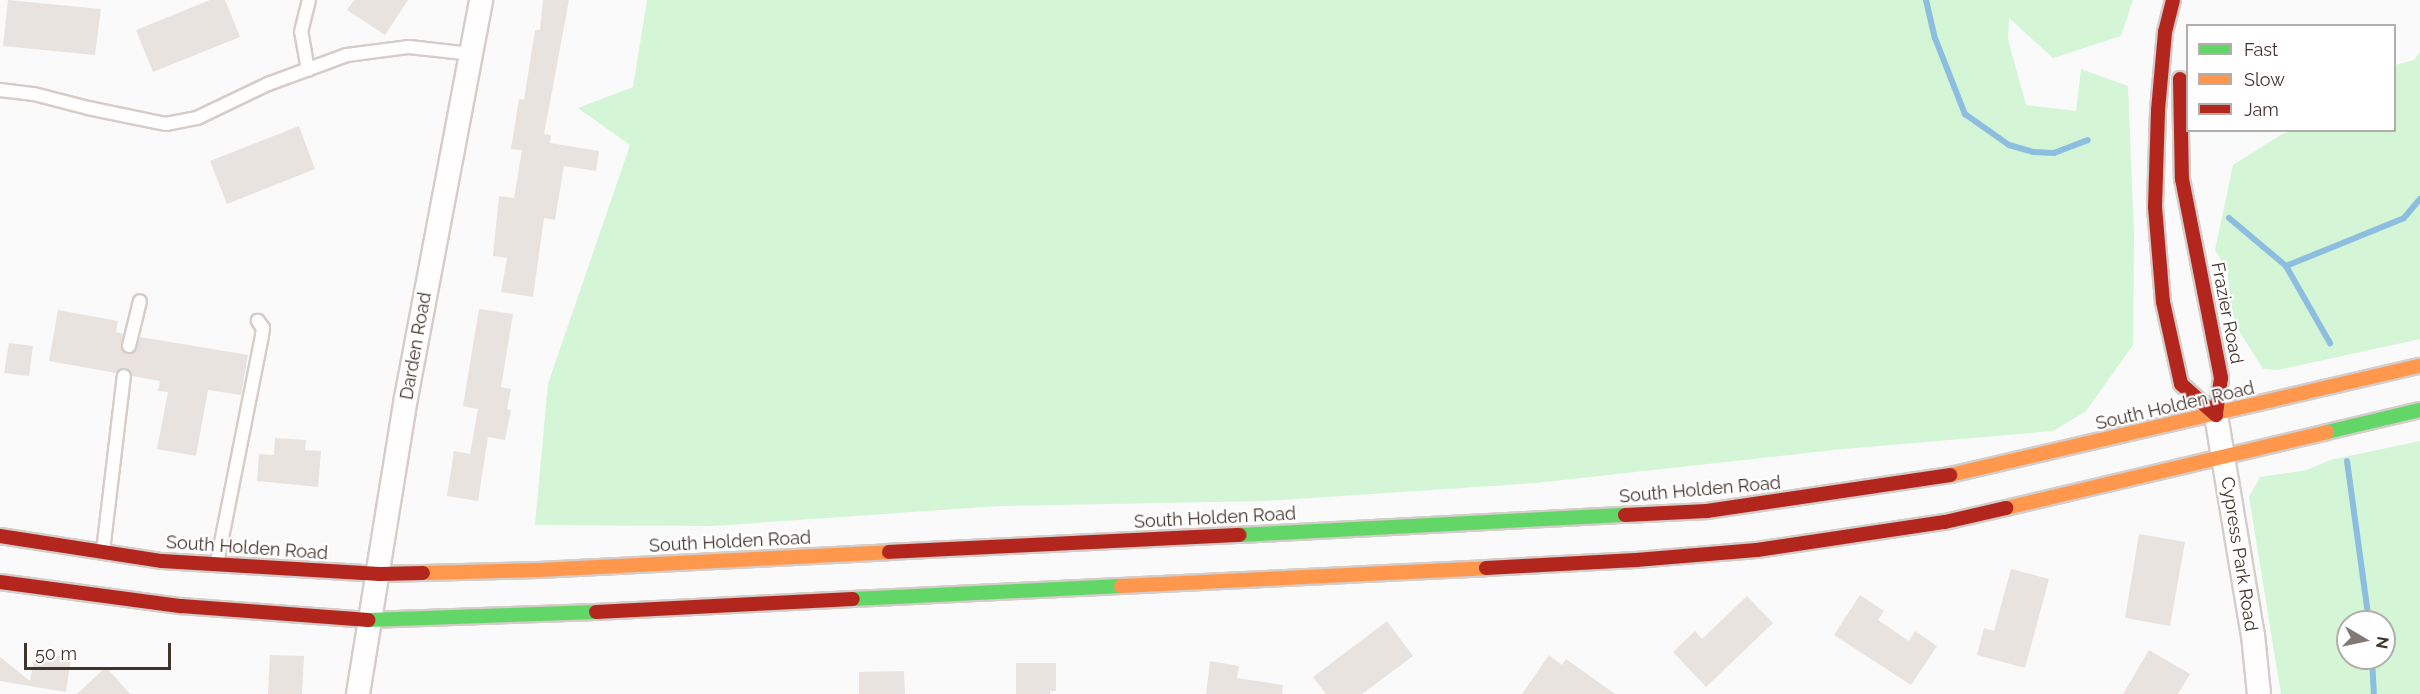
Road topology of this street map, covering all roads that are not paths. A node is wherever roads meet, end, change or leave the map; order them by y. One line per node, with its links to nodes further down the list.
1 (309, 0): 8 (lane)
2 (481, 0): 6 (street, Darden Road)
3 (2173, 0): 16 (main road)
4 (2178, 0): 5 (main road)
5 (2179, 36)
6 (471, 54): 8 (lane); 21 (street, Darden Road)
7 (2179, 60): 16 (main road, Frazier Road)
8 (308, 70): 9 (lane)
9 (0, 90)
10 (140, 301): 12 (lane)
11 (258, 321): 20 (lane)
12 (129, 346)
13 (2420, 366): 16 (main road, South Holden Road)
14 (124, 376): 19 (lane)
15 (2420, 410): 17 (main road)
16 (2216, 415): 17 (street, Cypress Park Road); 21 (main road, South Holden Road)
17 (2223, 456): 23 (main road); 25 (street, Cypress Park Road)
18 (0, 536): 19 (main road, South Holden Road)
19 (103, 553): 20 (main road, South Holden Road)
20 (217, 565): 21 (main road, South Holden Road)
21 (380, 574): 23 (street, Darden Road)
22 (0, 582): 23 (main road)
23 (368, 620): 24 (street, Darden Road)
24 (358, 694)
25 (2259, 694)

